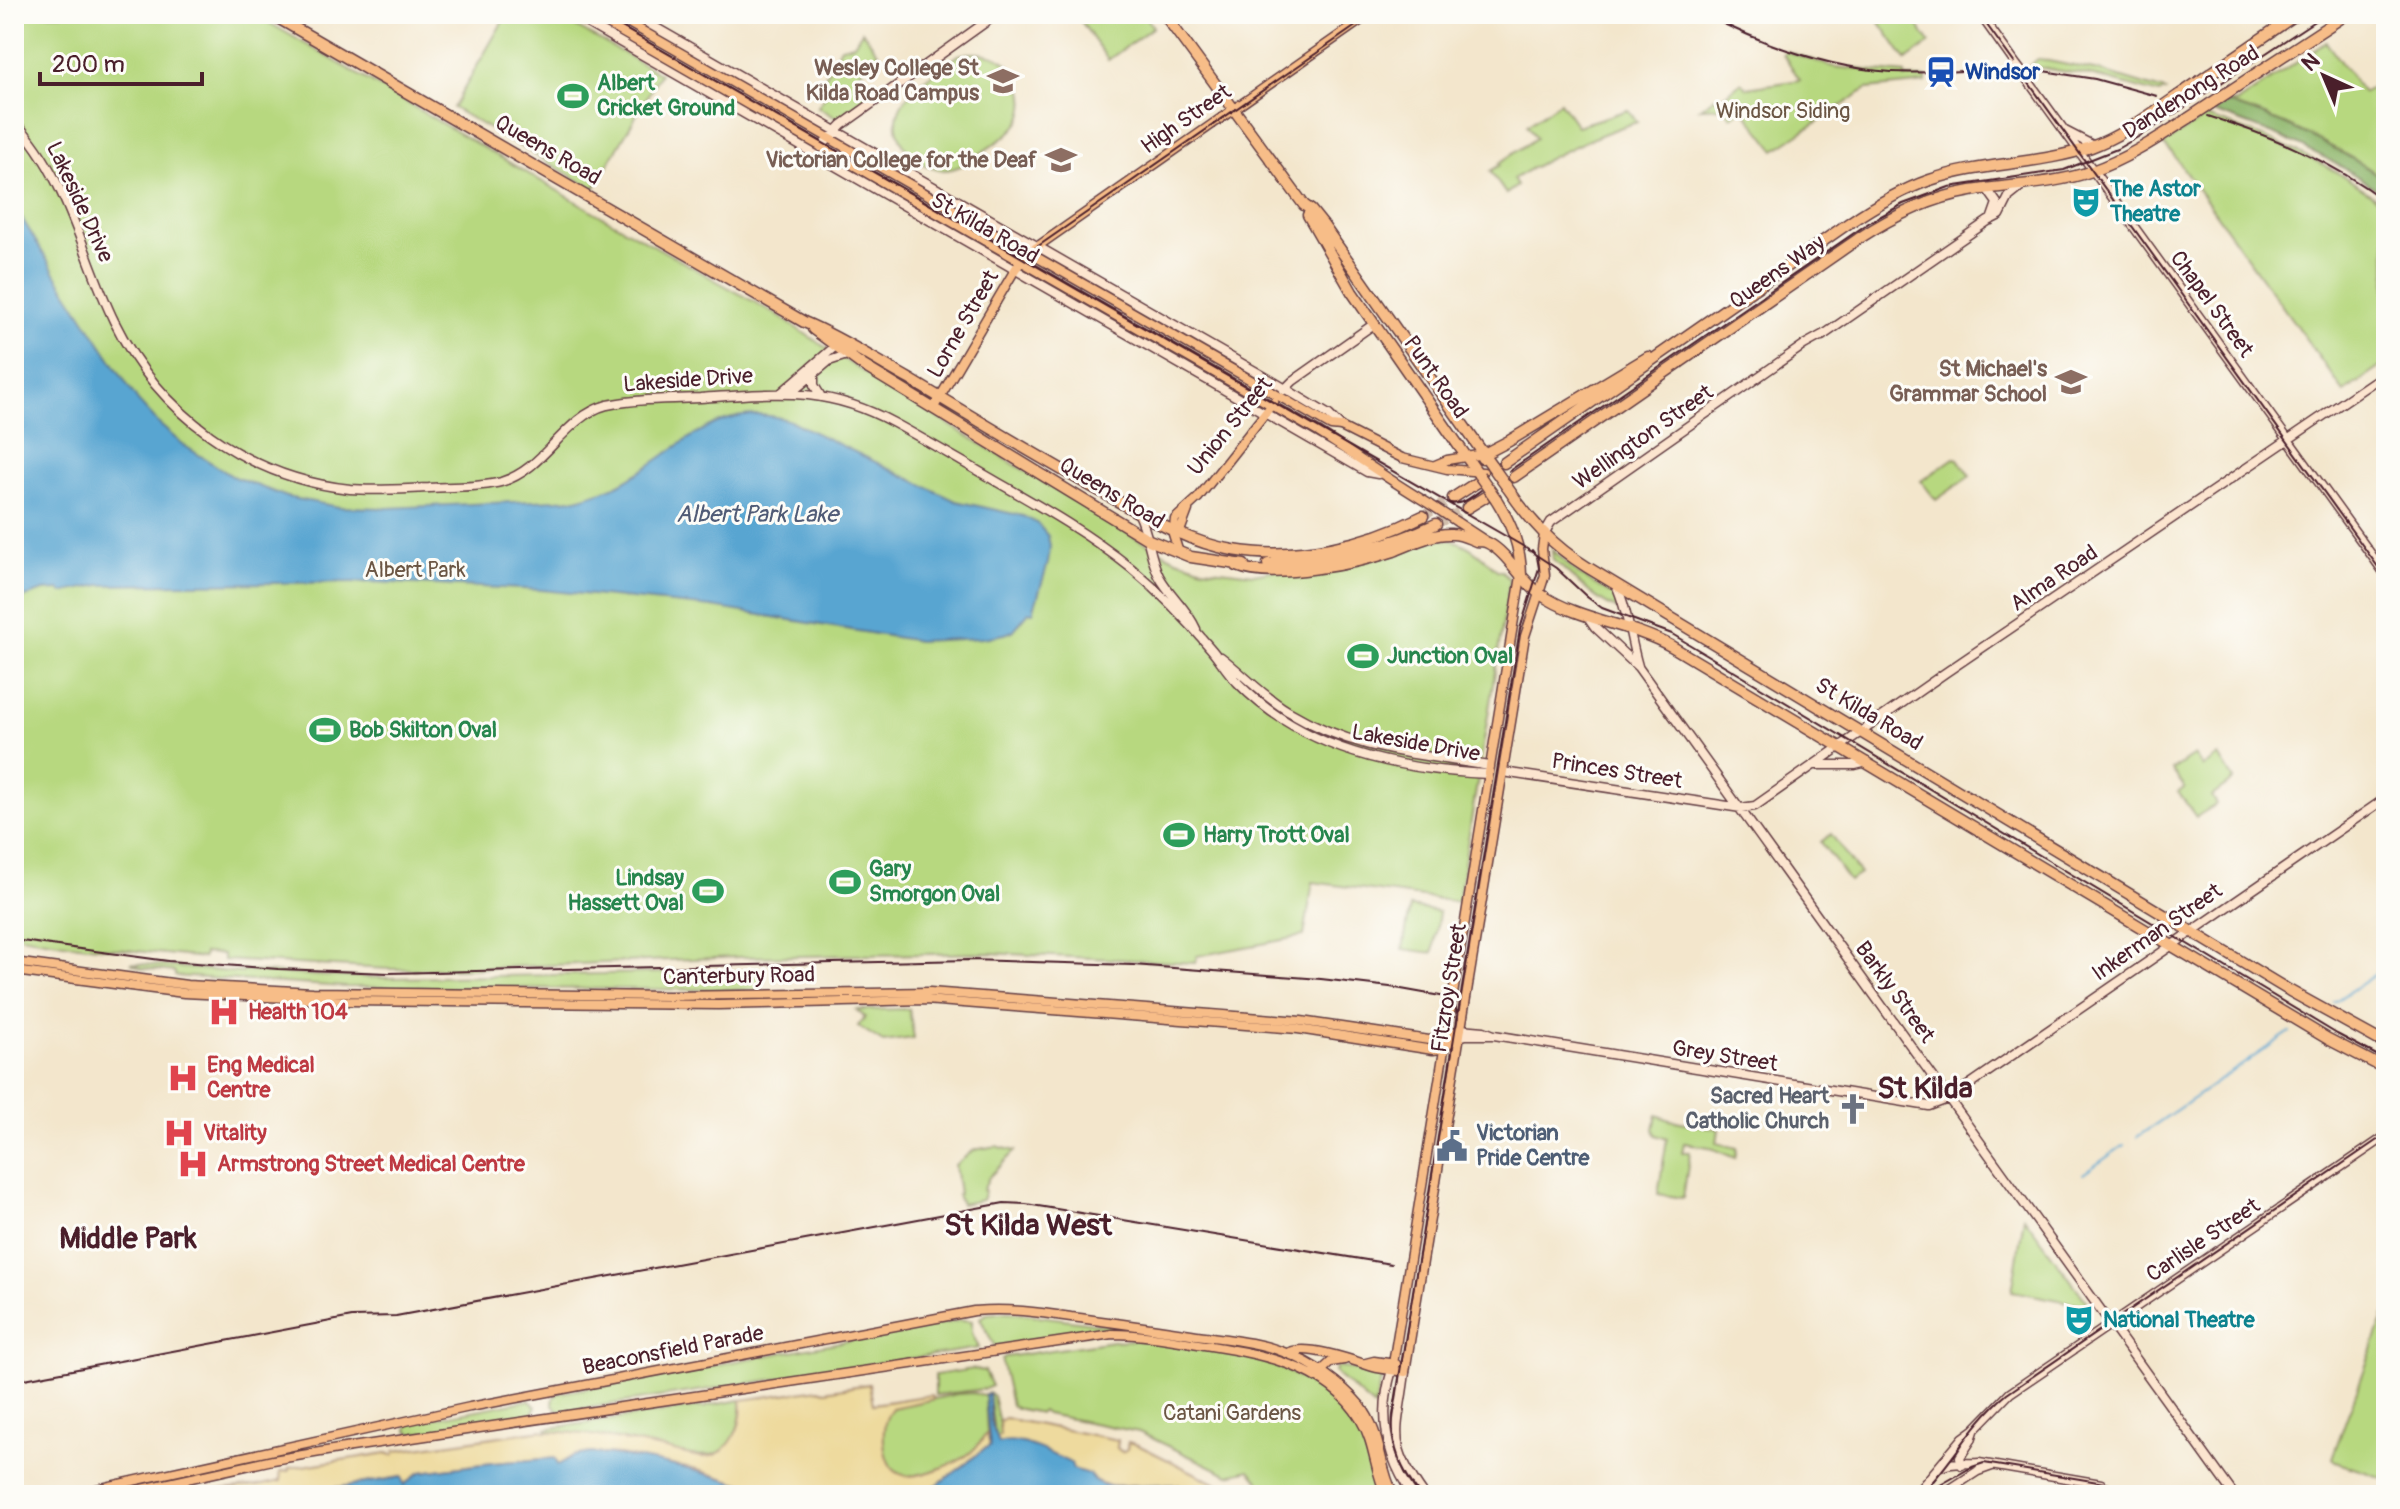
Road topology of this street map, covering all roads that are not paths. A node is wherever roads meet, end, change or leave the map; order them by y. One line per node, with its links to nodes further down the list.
1 (271, 14): 32 (highway, Queens Road)
2 (590, 14): 18 (main road, St Kilda Road)
3 (613, 14): 12 (main road, St Kilda Road)
4 (632, 14): 12 (street, St Kilda Road)
5 (997, 14): 16 (street)
6 (1164, 14): 13 (highway, Punt Road)
7 (1370, 14): 13 (main road, High Street)
8 (1980, 14): 15 (street, Chapel Street, bridge)
9 (2297, 14): 17 (highway, Dandenong Road, bridge)
10 (2347, 14): 20 (highway, Dandenong Road, bridge)
11 (577, 15): 26 (street, St Kilda Road)
12 (715, 68): 16 (main road, St Kilda Road)
13 (1234, 108): 23 (highway, Punt Road); 25 (main road, High Street)
14 (14, 121): 37 (street, Lakeside Drive)
15 (2064, 131): 17 (street); 19 (street, Chapel Street)
16 (833, 135): 18 (street); 25 (street, St Kilda Road); 26 (main road, St Kilda Road)
17 (2094, 146): 19 (highway, Dandenong Road)
18 (821, 147): 26 (main road, St Kilda Road)
19 (2078, 150): 20 (street, Chapel Street); 31 (highway, Queens Way)
20 (2093, 171): 21 (highway, Queens Way); 45 (street, Chapel Street)
21 (2024, 184): 22 (highway, Queens Way); 24 (street, Wellington Street)
22 (1987, 189): 24 (street); 52 (highway, Queens Way)
23 (1304, 205): 27 (highway, Punt Road); 28 (highway, Punt Road)
24 (1991, 220): 60 (street, Wellington Street)
25 (1037, 246): 26 (main road, High Street); 29 (street, St Kilda Road)
26 (1023, 260): 30 (main road, St Kilda Road); 40 (main road, Lorne Street); 42 (street, St Kilda Road)
27 (1385, 315): 28 (highway, Union Street); 46 (highway, Punt Road)
28 (1374, 324): 36 (street, Union Street); 47 (highway, Punt Road)
29 (1181, 328): 30 (main road); 36 (street, St Kilda Road)
30 (1170, 333): 36 (main road, St Kilda Road)
31 (1679, 342): 46 (highway); 49 (highway, Queens Way)
32 (838, 343): 33 (highway, Queens Road); 37 (street); 40 (highway, Queens Road)
33 (847, 355): 35 (street); 41 (highway, Queens Road)
34 (2386, 373): 45 (street, Alma Road)
35 (814, 374): 38 (street); 39 (street)
36 (1283, 392): 42 (main road, Union Street); 48 (main road, St Kilda Road)
37 (781, 393): 38 (street, Lakeside Drive)
38 (791, 393): 39 (street, Lakeside Drive)
39 (820, 395): 71 (street, Lakeside Drive)
40 (940, 398): 41 (main road, Lorne Street); 43 (highway, Queens Road)
41 (933, 409): 44 (highway, Queens Road)
42 (1268, 409): 50 (street, St Kilda Road); 59 (main road, Union Street)
43 (964, 412): 44 (highway); 56 (highway, Queens Road)
44 (957, 424): 61 (highway, Queens Road)
45 (2288, 441): 65 (street, Chapel Street); 76 (street, Alma Road)
46 (1484, 454): 47 (main road); 49 (highway, Punt Road)
47 (1467, 457): 48 (main road); 49 (highway, Punt Road)
48 (1434, 465): 49 (main road, St Kilda Road)
49 (1485, 472): 51 (highway, Punt Road, bridge); 53 (highway); 54 (highway, Punt Road, bridge)
50 (1378, 474): 62 (main road, St Kilda Road, bridge)
51 (1500, 477): 60 (highway, St Kilda Road, bridge)
52 (1514, 477)
53 (1453, 498)
54 (1491, 498): 55 (highway); 66 (highway, Punt Road)
55 (1467, 508)
56 (1139, 513): 59 (highway, Queens Road); 61 (street)
57 (1423, 516): 59 (highway, Queens Road)
58 (1436, 524): 64 (highway, Queens Road)
59 (1176, 532): 63 (main road)
60 (1544, 534): 67 (highway, St Kilda Road); 68 (main road, Fitzroy Street)
61 (1149, 540): 63 (highway, Queens Road); 71 (street)
62 (1486, 542): 64 (highway); 66 (highway, St Kilda Road)
63 (1179, 553): 64 (highway, Queens Road)
64 (1237, 566)
65 (2386, 575)
66 (1521, 576): 68 (highway, St Kilda Road); 80 (main road, Fitzroy Street)
67 (1616, 585): 70 (street, Barkly Street); 76 (highway, St Kilda Road)
68 (1539, 593): 69 (highway, St Kilda Road); 81 (main road, Fitzroy Street)
69 (1588, 617): 70 (highway, St Kilda Road); 73 (street, Barkly Street)
70 (1628, 628): 73 (street, Barkly Street); 77 (highway, St Kilda Road)
71 (1199, 635): 72 (street, Lakeside Drive)
72 (1214, 652): 74 (street, Lakeside Drive); 75 (street, Lakeside Drive)
73 (1638, 667): 85 (street, Barkly Street)
74 (1296, 715): 75 (street); 80 (street, Lakeside Drive)
75 (1290, 724): 82 (street, Lakeside Drive)
76 (1861, 732): 77 (street, Alma Road); 86 (highway, St Kilda Road)
77 (1841, 746): 78 (highway, St Kilda Road); 79 (street, Alma Road)
78 (1867, 762): 79 (street); 87 (highway, St Kilda Road)
79 (1814, 765): 85 (street, Alma Road)
80 (1488, 770): 81 (main road, Lakeside Drive); 82 (street, Lakeside Drive); 83 (main road, Fitzroy Street)
81 (1503, 772): 85 (street, Princes Street); 90 (main road, Fitzroy Street)
82 (1470, 774): 83 (street)
83 (1486, 790): 91 (main road, Fitzroy Street)
84 (2386, 798): 86 (street, Inkerman Street)
85 (1741, 808): 95 (street, Barkly Street)
86 (2191, 930): 87 (street, Inkerman Street); 92 (highway, St Kilda Road)
87 (2171, 945): 94 (highway, St Kilda Road); 95 (street, Inkerman Street)
88 (14, 962): 91 (main road, Canterbury Road)
89 (14, 971): 93 (main road, Canterbury Road)
90 (1460, 1033): 91 (main road, Canterbury Road); 93 (main road); 95 (street, Grey Street); 102 (main road, Fitzroy Street)
91 (1446, 1035): 93 (main road, Fitzroy Street)
92 (2386, 1044)
93 (1444, 1047): 101 (main road, Fitzroy Street)
94 (2386, 1069)
95 (1950, 1098): 97 (street, Barkly Street)
96 (2384, 1137): 97 (street, Carlisle Street)
97 (2112, 1324): 104 (street, Carlisle Street); 120 (street, Barkly Street)
98 (1288, 1353): 99 (main road, Beaconsfield Parade); 103 (main road, Beaconsfield Parade); 112 (main road, Beaconsfield Parade)
99 (1328, 1355): 100 (main road, Beaconsfield Parade); 103 (main road)
100 (1345, 1360): 101 (main road, Beaconsfield Parade); 103 (main road)
101 (1393, 1367): 102 (main road, Beaconsfield Parade); 105 (street, Fitzroy Street)
102 (1405, 1369): 105 (street, Fitzroy Street)
103 (1315, 1372): 108 (main road, Beaconsfield Parade); 113 (main road, Beaconsfield Parade)
104 (1974, 1430): 106 (street, Carlisle Street); 109 (street, Carlisle Street)
105 (1395, 1453): 116 (street); 117 (street)
106 (1961, 1464): 107 (street); 109 (street); 110 (street, Carlisle Street)
107 (1993, 1466): 110 (street); 111 (street)
108 (1381, 1468): 114 (main road); 115 (main road)
109 (1929, 1480): 118 (street, Carlisle Street)
110 (1961, 1482): 119 (street)
111 (2101, 1484)
112 (69, 1495)
113 (115, 1495)
114 (1386, 1495)
115 (1394, 1495)
116 (1413, 1495)
117 (1424, 1495)
118 (1915, 1495)
119 (1941, 1495)
120 (2234, 1495)

